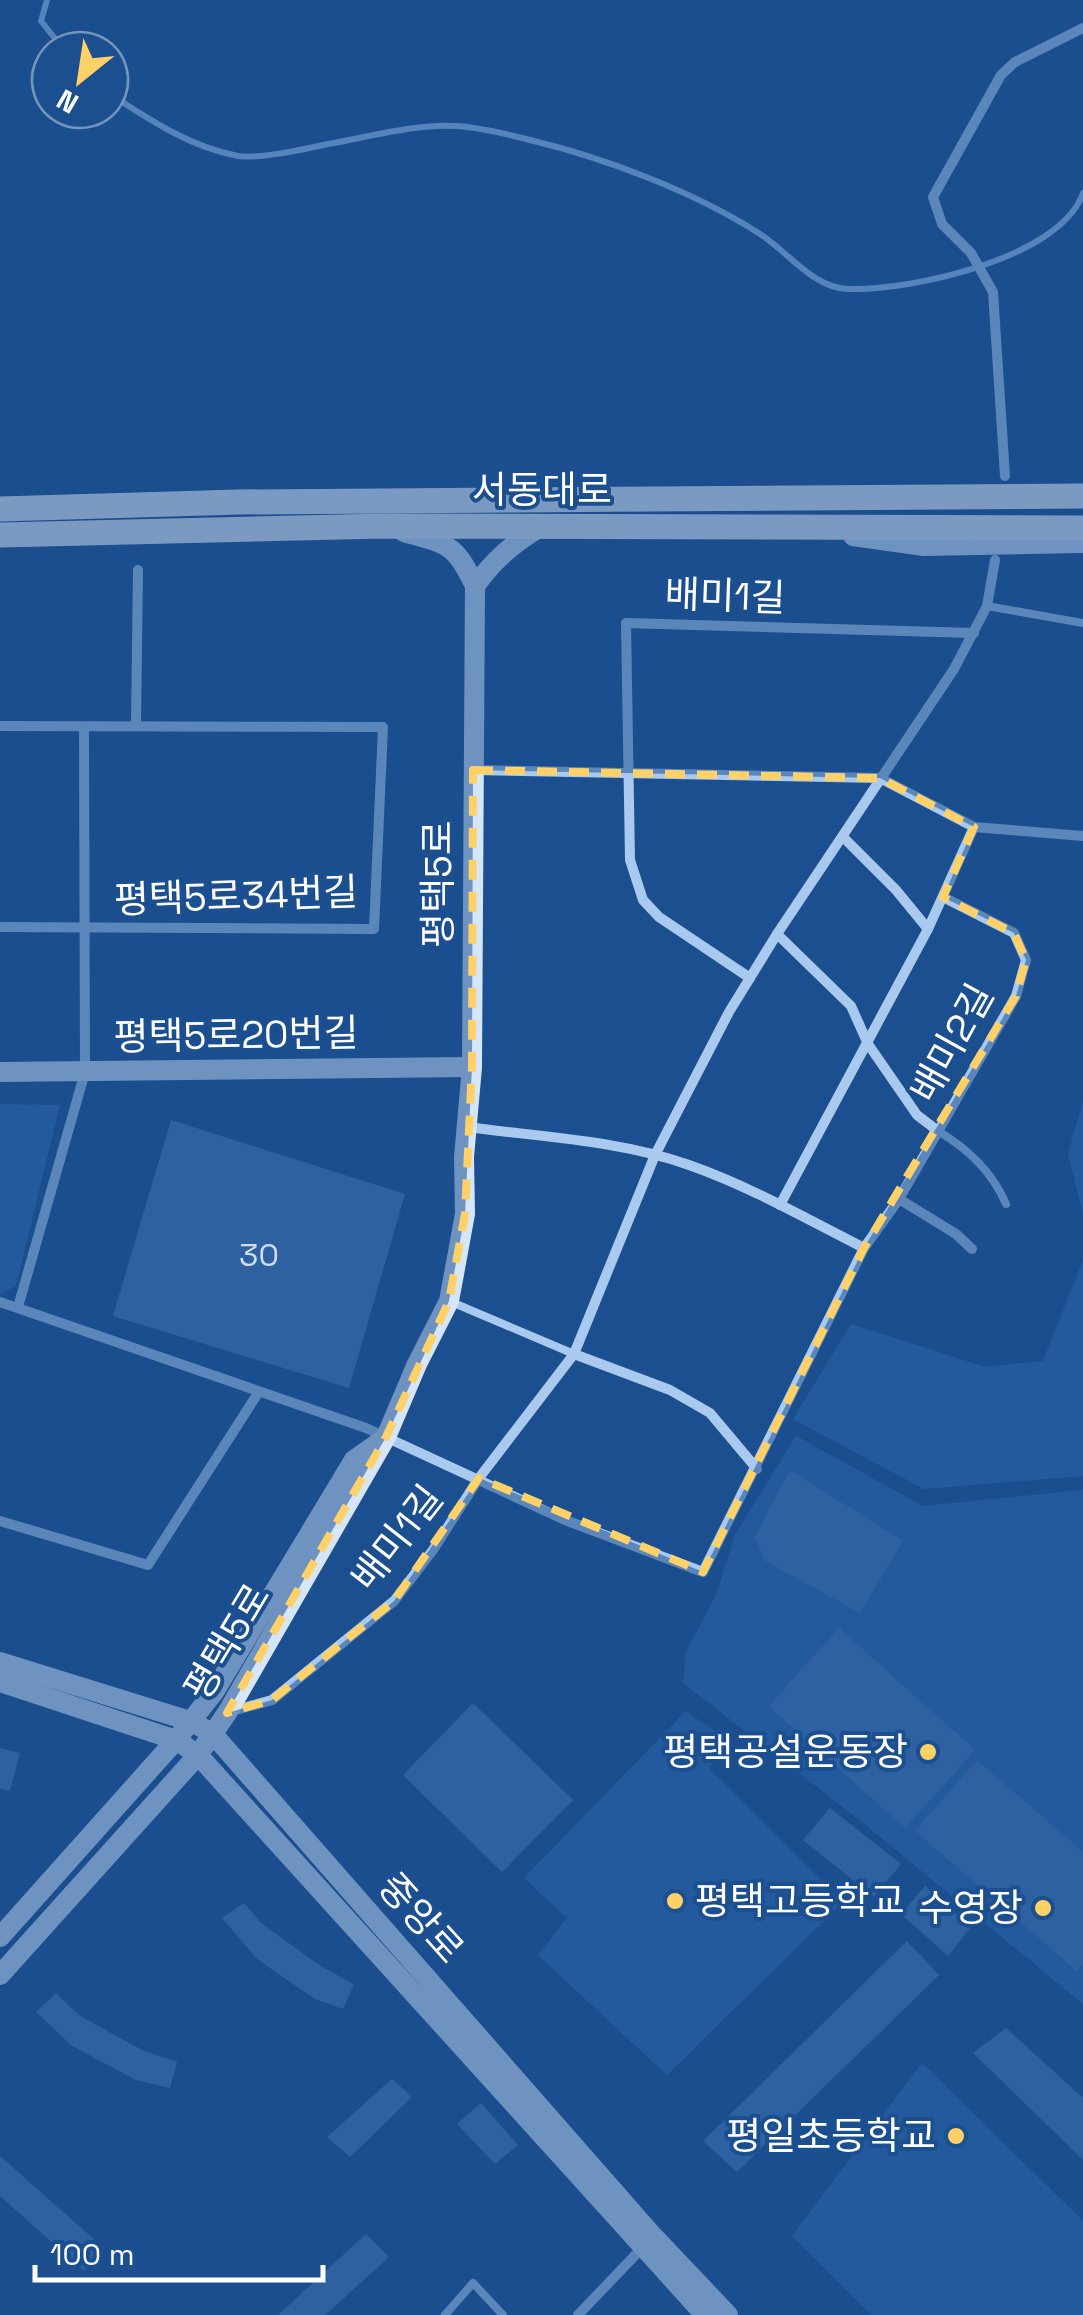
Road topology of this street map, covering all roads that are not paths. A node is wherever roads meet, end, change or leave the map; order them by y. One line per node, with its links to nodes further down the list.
1 (1083, 28): 2 (street)
2 (1005, 476)
3 (1083, 496): 4 (main road, 서동대로)
4 (0, 510)
5 (383, 526): 7 (main road, 서동대로); 9 (main road, 서동대로); 13 (street)
6 (792, 527): 7 (main road, 서동대로); 8 (main road, 서동대로); 10 (street)
7 (538, 528): 13 (street)
8 (1083, 528)
9 (0, 535)
10 (1083, 542)
11 (995, 560): 14 (street, 배미1길)
12 (138, 570): 17 (street)
13 (475, 586): 20 (street, 평택5로)
14 (987, 606): 15 (lane); 16 (street, 배미1길)
15 (1083, 623)
16 (974, 632): 21 (street, 배미1길); 22 (street, 배미1길)
17 (136, 724): 19 (street, 평택5로34번길); 28 (street, 평택5로34번길)
18 (0, 726): 19 (street, 평택5로34번길)
19 (84, 726): 28 (street)
20 (473, 770): 21 (street); 33 (street, 평택5로)
21 (630, 774): 22 (street); 31 (street, 배미1길)
22 (880, 778): 23 (street); 25 (street, 배미1길)
23 (974, 827): 24 (street); 26 (street)
24 (1083, 836)
25 (844, 837): 29 (street); 30 (street, 배미1길)
26 (943, 897): 29 (street, 배미2길); 37 (street, 배미2길)
27 (0, 927): 28 (street, 평택5로34번길)
28 (86, 929): 35 (street)
29 (928, 929): 32 (street, 배미2길)
30 (776, 934): 31 (street, 배미1길); 32 (street)
31 (750, 978): 38 (street, 배미1길)
32 (868, 1044): 37 (street, 배미2길); 40 (street, 배미2길)
33 (472, 1068): 35 (street, 평택5로20번길); 36 (street, 평택5로)
34 (0, 1072): 35 (street, 평택5로20번길)
35 (86, 1072): 46 (street)
36 (466, 1127): 38 (street); 44 (street, 평택5로)
37 (938, 1130): 39 (street, 배미2길); 41 (lane, 배미2길)
38 (655, 1155): 40 (street); 47 (street, 배미1길)
39 (899, 1199): 42 (street, 배미2길); 43 (street)
40 (780, 1204): 42 (street)
41 (1006, 1204)
42 (864, 1248): 50 (street, 배미2길)
43 (972, 1249)
44 (449, 1301): 47 (lane); 49 (street, 평택5로)
45 (0, 1302): 46 (street)
46 (18, 1307): 48 (street)
47 (574, 1354): 50 (street); 51 (street, 배미1길)
48 (258, 1392): 49 (street); 52 (street)
49 (386, 1437): 51 (street); 55 (street, 평택5로); 56 (street)
50 (757, 1468): 51 (street, 배미2길)
51 (479, 1478): 55 (street, 배미1길)
52 (0, 1521)
53 (0, 1662): 56 (street, 중앙로)
54 (0, 1682): 58 (street, 중앙로)
55 (227, 1713): 57 (street, 평택5로)
56 (190, 1722): 57 (street, 중앙로); 58 (street)
57 (212, 1734): 59 (street, 평택5로); 62 (street, 중앙로)
58 (176, 1740): 59 (street, 중앙로); 60 (street)
59 (198, 1755): 61 (street, 평택5로); 62 (street, 중앙로)
60 (0, 1937)
61 (0, 1975)
62 (648, 2241): 65 (street); 66 (street, 중앙로); 67 (street, 중앙로)
63 (445, 2315): 64 (lane)
64 (503, 2315)
65 (578, 2315)
66 (705, 2315)
67 (728, 2315)

